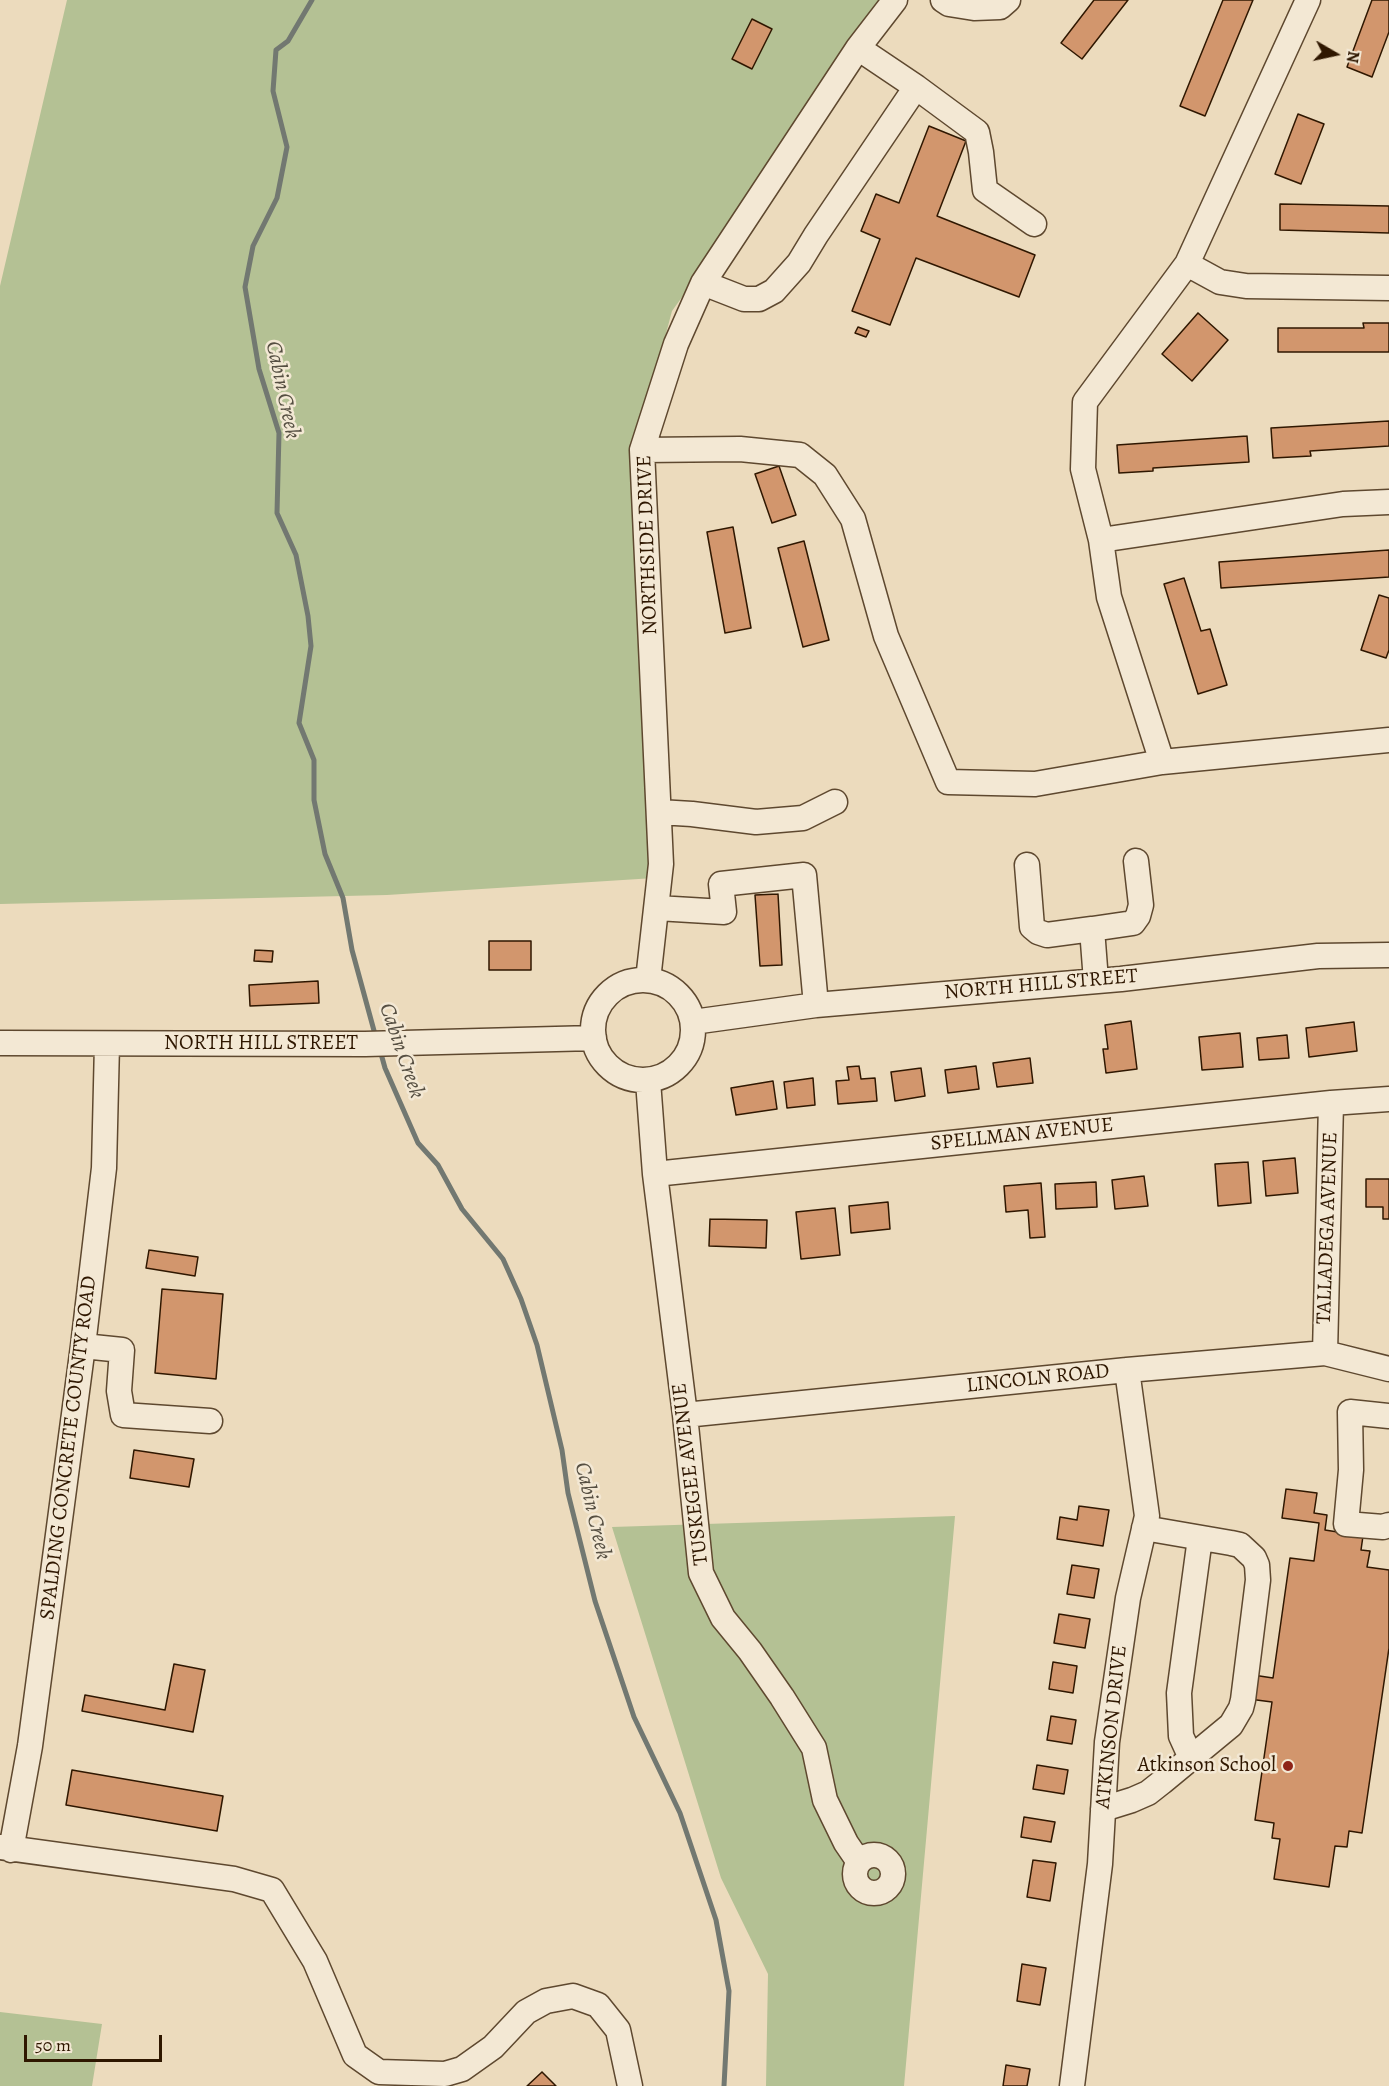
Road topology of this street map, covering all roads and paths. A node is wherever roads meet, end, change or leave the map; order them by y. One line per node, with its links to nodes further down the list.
1 (895, 0): 5 (street, NORTHSIDE DRIVE)
2 (943, 0): 3 (street)
3 (1008, 0)
4 (1308, 0): 8 (street)
5 (858, 48): 6 (street); 9 (street, NORTHSIDE DRIVE)
6 (915, 87): 7 (street); 9 (street)
7 (1034, 224)
8 (1186, 264): 10 (street); 13 (street)
9 (703, 283): 11 (street, NORTHSIDE DRIVE)
10 (1389, 288)
11 (642, 450): 15 (street); 17 (street, NORTHSIDE DRIVE)
12 (1389, 502): 13 (street)
13 (1101, 540): 15 (street)
14 (1389, 740): 15 (street)
15 (1162, 762)
16 (835, 802): 17 (street)
17 (659, 812): 20 (street, NORTHSIDE DRIVE)
18 (1136, 861): 21 (street)
19 (1027, 865): 21 (street)
20 (657, 908): 23 (street, NORTHSIDE DRIVE); 25 (street)
21 (1092, 929): 24 (street)
22 (1389, 955): 24 (street, NORTH HILL STREET)
23 (648, 980): 26 (street); 27 (street)
24 (1096, 981): 25 (street, NORTH HILL STREET)
25 (816, 1005): 26 (street, NORTH HILL STREET)
26 (693, 1022): 30 (street)
27 (594, 1038): 29 (street, NORTH HILL STREET); 30 (street)
28 (0, 1043): 29 (street, NORTH HILL STREET)
29 (107, 1044): 34 (street, SPALDING CONCRETE COUNTY ROAD)
30 (648, 1081): 33 (street, TUSKEGEE AVENUE)
31 (1389, 1099): 32 (street, SPELLMAN AVENUE)
32 (1331, 1102): 33 (street, SPELLMAN AVENUE); 35 (street, TALLADEGA AVENUE)
33 (655, 1174): 38 (street, TUSKEGEE AVENUE)
34 (83, 1346): 40 (street); 46 (street, SPALDING CONCRETE COUNTY ROAD)
35 (1325, 1353): 36 (street, LINCOLN ROAD); 37 (street, LINCOLN ROAD)
36 (1389, 1369)
37 (1127, 1370): 38 (street, LINCOLN ROAD); 42 (street, ATKINSON DRIVE)
38 (685, 1415): 47 (street, TUSKEGEE AVENUE)
39 (1389, 1416): 41 (street)
40 (210, 1421)
41 (1389, 1524)
42 (1144, 1528): 43 (street); 45 (street, ATKINSON DRIVE)
43 (1200, 1538): 44 (street); 44 (street)
44 (1191, 1758): 45 (street)
45 (1103, 1809): 49 (street, ATKINSON DRIVE)
46 (5, 1849): 48 (street)
47 (859, 1862)
48 (630, 2086)
49 (1072, 2086)

